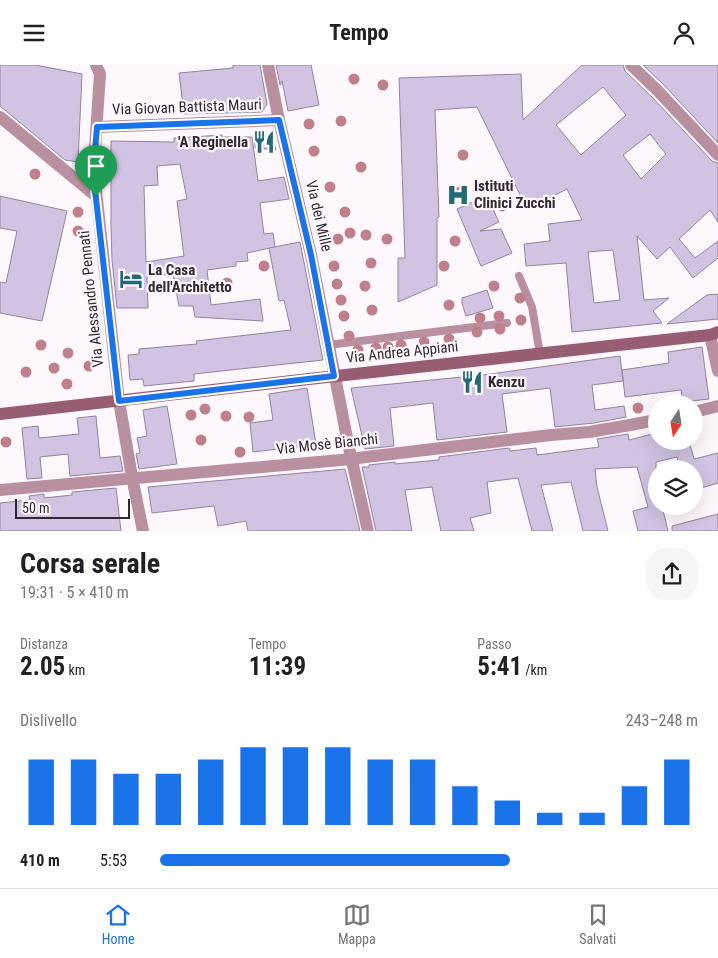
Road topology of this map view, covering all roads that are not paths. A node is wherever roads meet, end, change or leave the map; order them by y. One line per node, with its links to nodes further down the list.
1 (268, 65): 5 (street, Via dei Mille)
2 (631, 65): 7 (street)
3 (100, 68): 6 (street, Via Alessandro Pennati)
4 (0, 117): 8 (street)
5 (279, 120): 6 (street, Via Giovan Battista Mauri); 12 (street, Via dei Mille)
6 (97, 127): 8 (street, Via Alessandro Pennati)
7 (718, 155)
8 (96, 196): 16 (street, Via Alessandro Pennati)
9 (519, 276): 13 (lane)
10 (507, 323): 12 (lane)
11 (714, 334): 13 (street, Via Andrea Appiani); 14 (street)
12 (328, 345): 15 (street, Via dei Mille)
13 (540, 354): 15 (street, Via Andrea Appiani)
14 (718, 371)
15 (334, 376): 16 (street, Via Andrea Appiani); 21 (street, Via dei Mille)
16 (119, 401): 19 (street, Via Andrea Appiani); 22 (street, Via Alessandro Pennati)
17 (718, 406): 18 (street)
18 (703, 410)
19 (0, 414)
20 (648, 422): 21 (street, Via Mosè Bianchi)
21 (351, 458): 22 (street, Via Mosè Bianchi); 25 (street, Via dei Mille)
22 (132, 477): 23 (street, Via Mosè Bianchi); 24 (street, Via Alessandro Pennati)
23 (0, 490)
24 (143, 531)
25 (368, 531)

